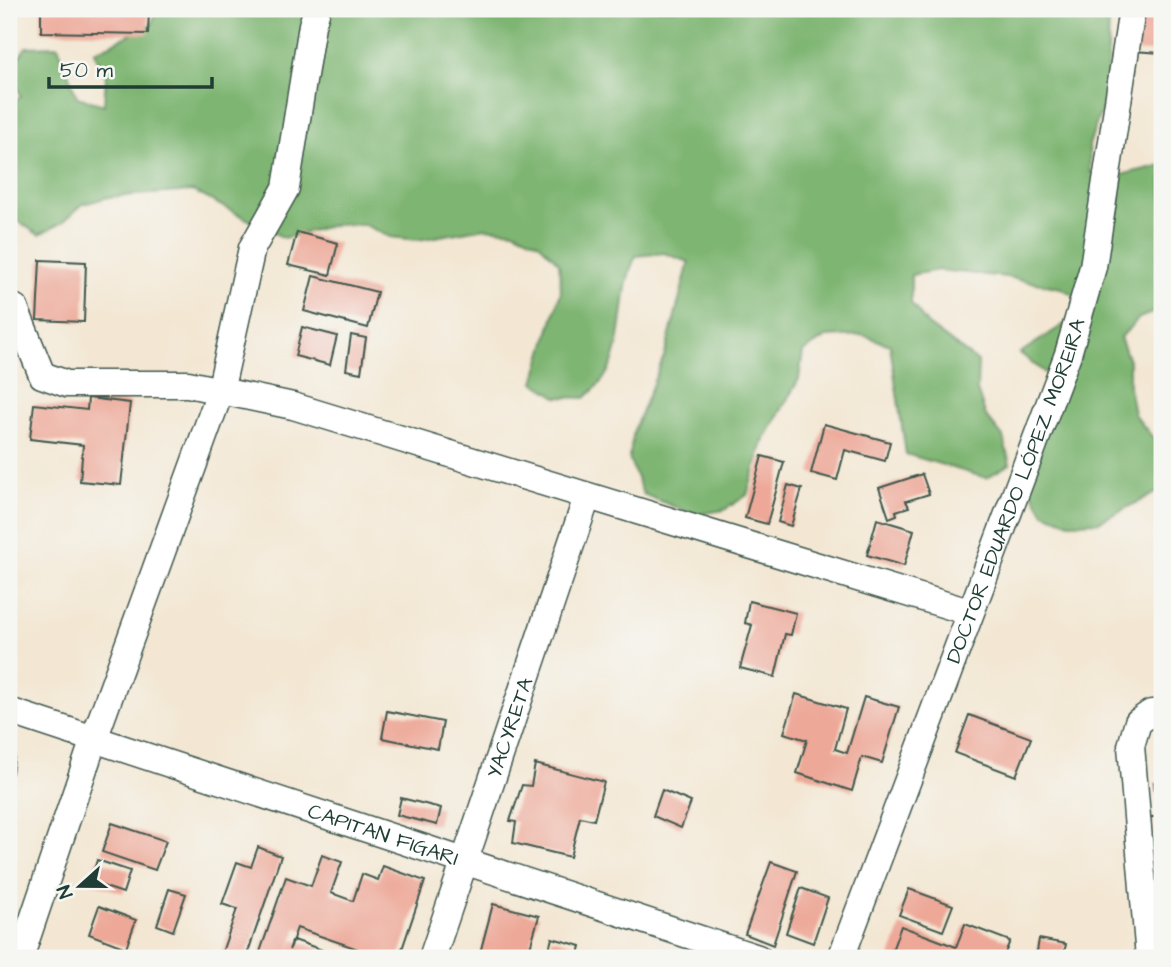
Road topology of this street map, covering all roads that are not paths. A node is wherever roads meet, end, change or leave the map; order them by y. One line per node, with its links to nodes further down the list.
1 (317, 9): 4 (street)
2 (1132, 9): 6 (street, DOCTOR EDUARDO LÓPEZ MOREIRA)
3 (9, 305): 4 (street)
4 (220, 392): 5 (street); 9 (street)
5 (587, 497): 6 (street); 10 (street, YACYRETA)
6 (970, 612): 14 (street, DOCTOR EDUARDO LÓPEZ MOREIRA)
7 (9, 711): 9 (street, CAPITAN FIGARI)
8 (1162, 713): 15 (street)
9 (94, 739): 10 (street, CAPITAN FIGARI); 11 (street)
10 (463, 860): 12 (street, YACYRETA); 13 (street, CAPITAN FIGARI)
11 (20, 958)
12 (432, 958)
13 (758, 958)
14 (841, 958)
15 (1149, 958)

